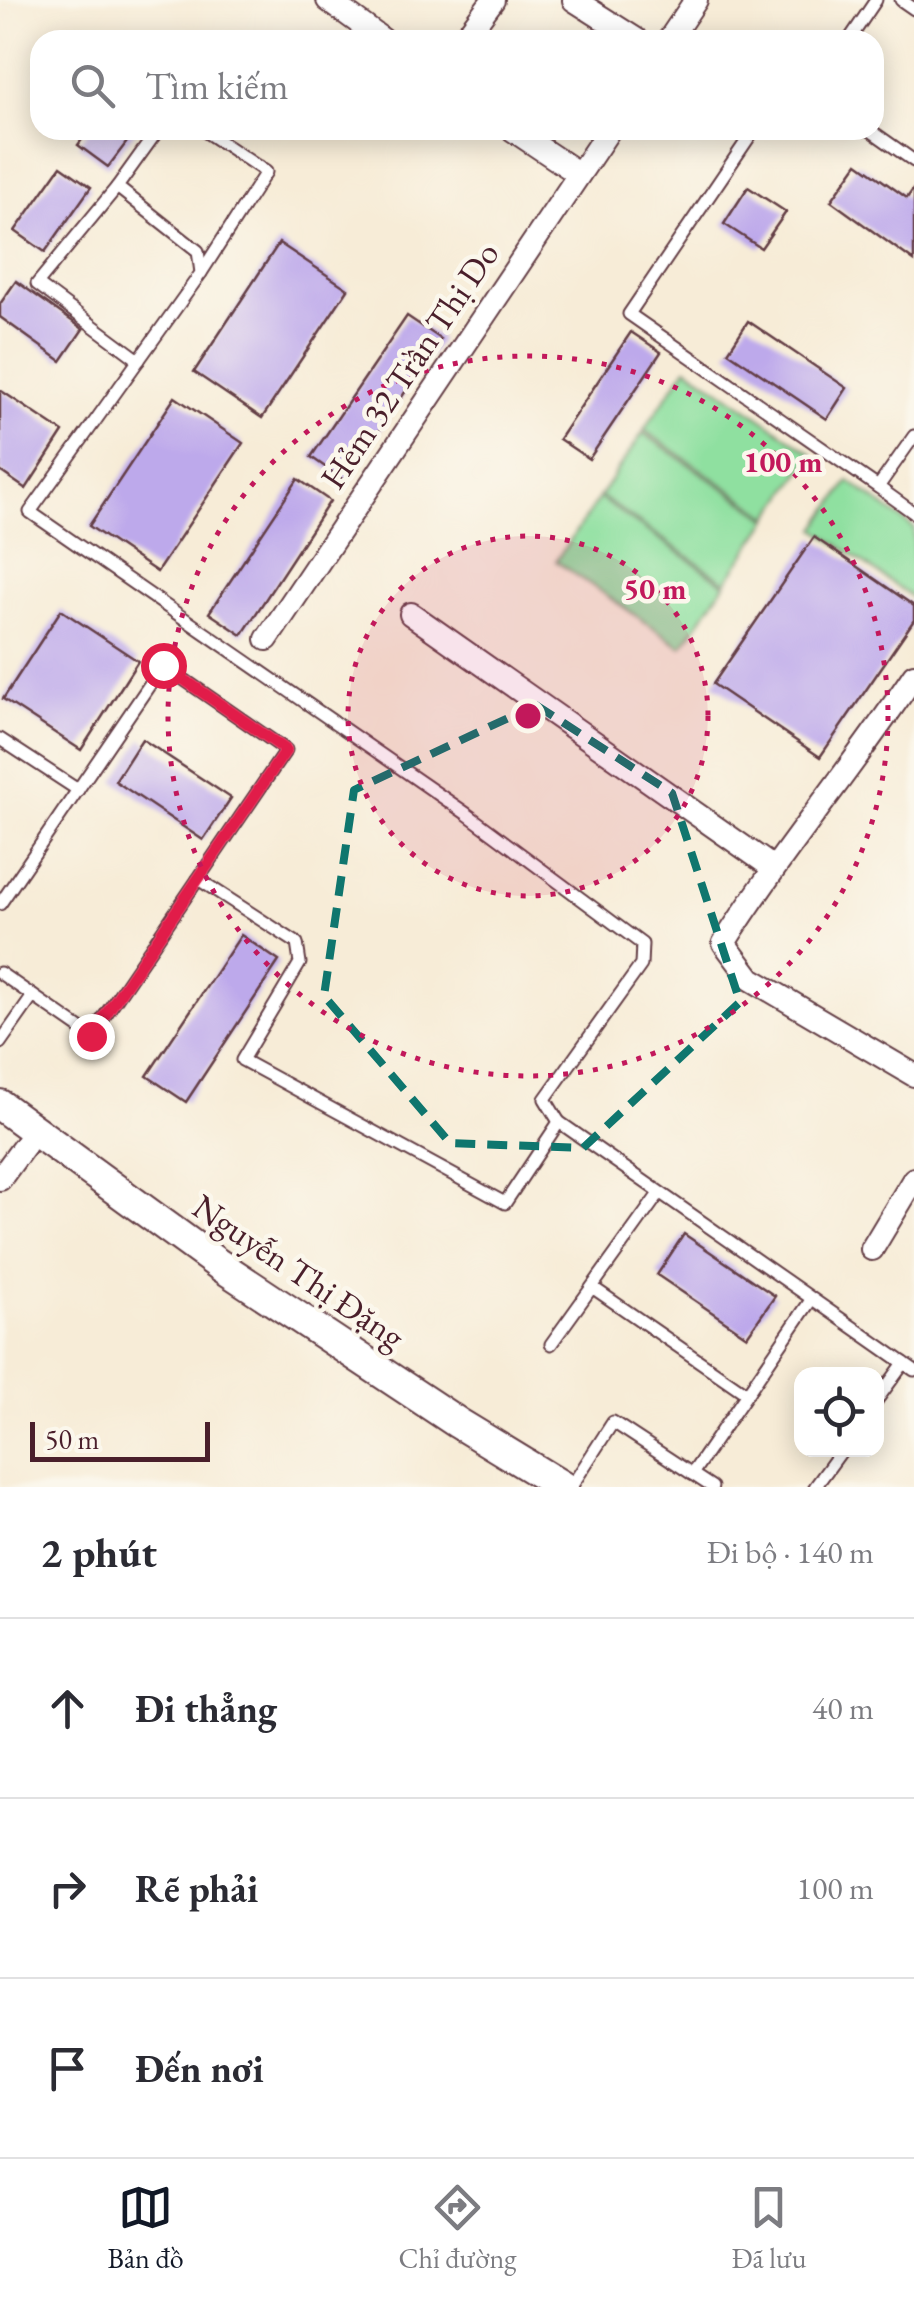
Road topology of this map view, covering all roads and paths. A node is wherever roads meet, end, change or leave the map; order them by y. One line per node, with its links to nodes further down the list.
1 (328, 0): 8 (street)
2 (493, 0): 9 (street)
3 (574, 0): 10 (street)
4 (696, 0): 11 (street)
5 (876, 0): 12 (lane)
6 (901, 0): 7 (lane)
7 (914, 9)
8 (369, 30)
9 (470, 30)
10 (621, 30)
11 (676, 30)
12 (856, 30)
13 (151, 140): 21 (lane)
14 (219, 140): 22 (lane)
15 (528, 140): 20 (street)
16 (601, 140): 20 (street, Hẻm 32 Trần Thị Do)
17 (747, 140): 25 (lane)
18 (884, 140): 19 (lane)
19 (914, 161)
20 (579, 174): 28 (street, Hẻm 32 Trần Thị Do)
21 (117, 187): 22 (lane); 23 (lane)
22 (201, 273): 23 (lane)
23 (138, 360): 40 (lane)
24 (914, 436): 25 (lane)
25 (878, 488): 26 (lane)
26 (914, 513)
27 (411, 614): 32 (street)
28 (267, 640)
29 (914, 676): 32 (street)
30 (0, 738): 31 (lane)
31 (78, 790): 33 (lane); 34 (lane)
32 (772, 867): 38 (street)
33 (198, 879): 36 (lane); 40 (lane)
34 (0, 904)
35 (0, 973): 36 (lane)
36 (33, 996): 37 (lane)
37 (0, 1043)
38 (914, 1075)
39 (0, 1105): 41 (street, Nguyễn Thị Đặng)
40 (559, 1122): 44 (lane)
41 (36, 1130): 42 (street); 54 (street, Nguyễn Thị Đặng)
42 (0, 1179)
43 (914, 1179): 45 (street)
44 (658, 1195): 46 (lane); 47 (lane)
45 (872, 1249)
46 (592, 1288): 48 (lane); 51 (lane)
47 (811, 1300): 49 (lane); 51 (lane)
48 (552, 1344)
49 (909, 1367): 50 (lane)
50 (884, 1393)
51 (747, 1394): 53 (lane)
52 (837, 1457): 57 (lane)
53 (692, 1474): 55 (lane); 56 (lane)
54 (563, 1487)
55 (571, 1487)
56 (712, 1487)
57 (814, 1487)

